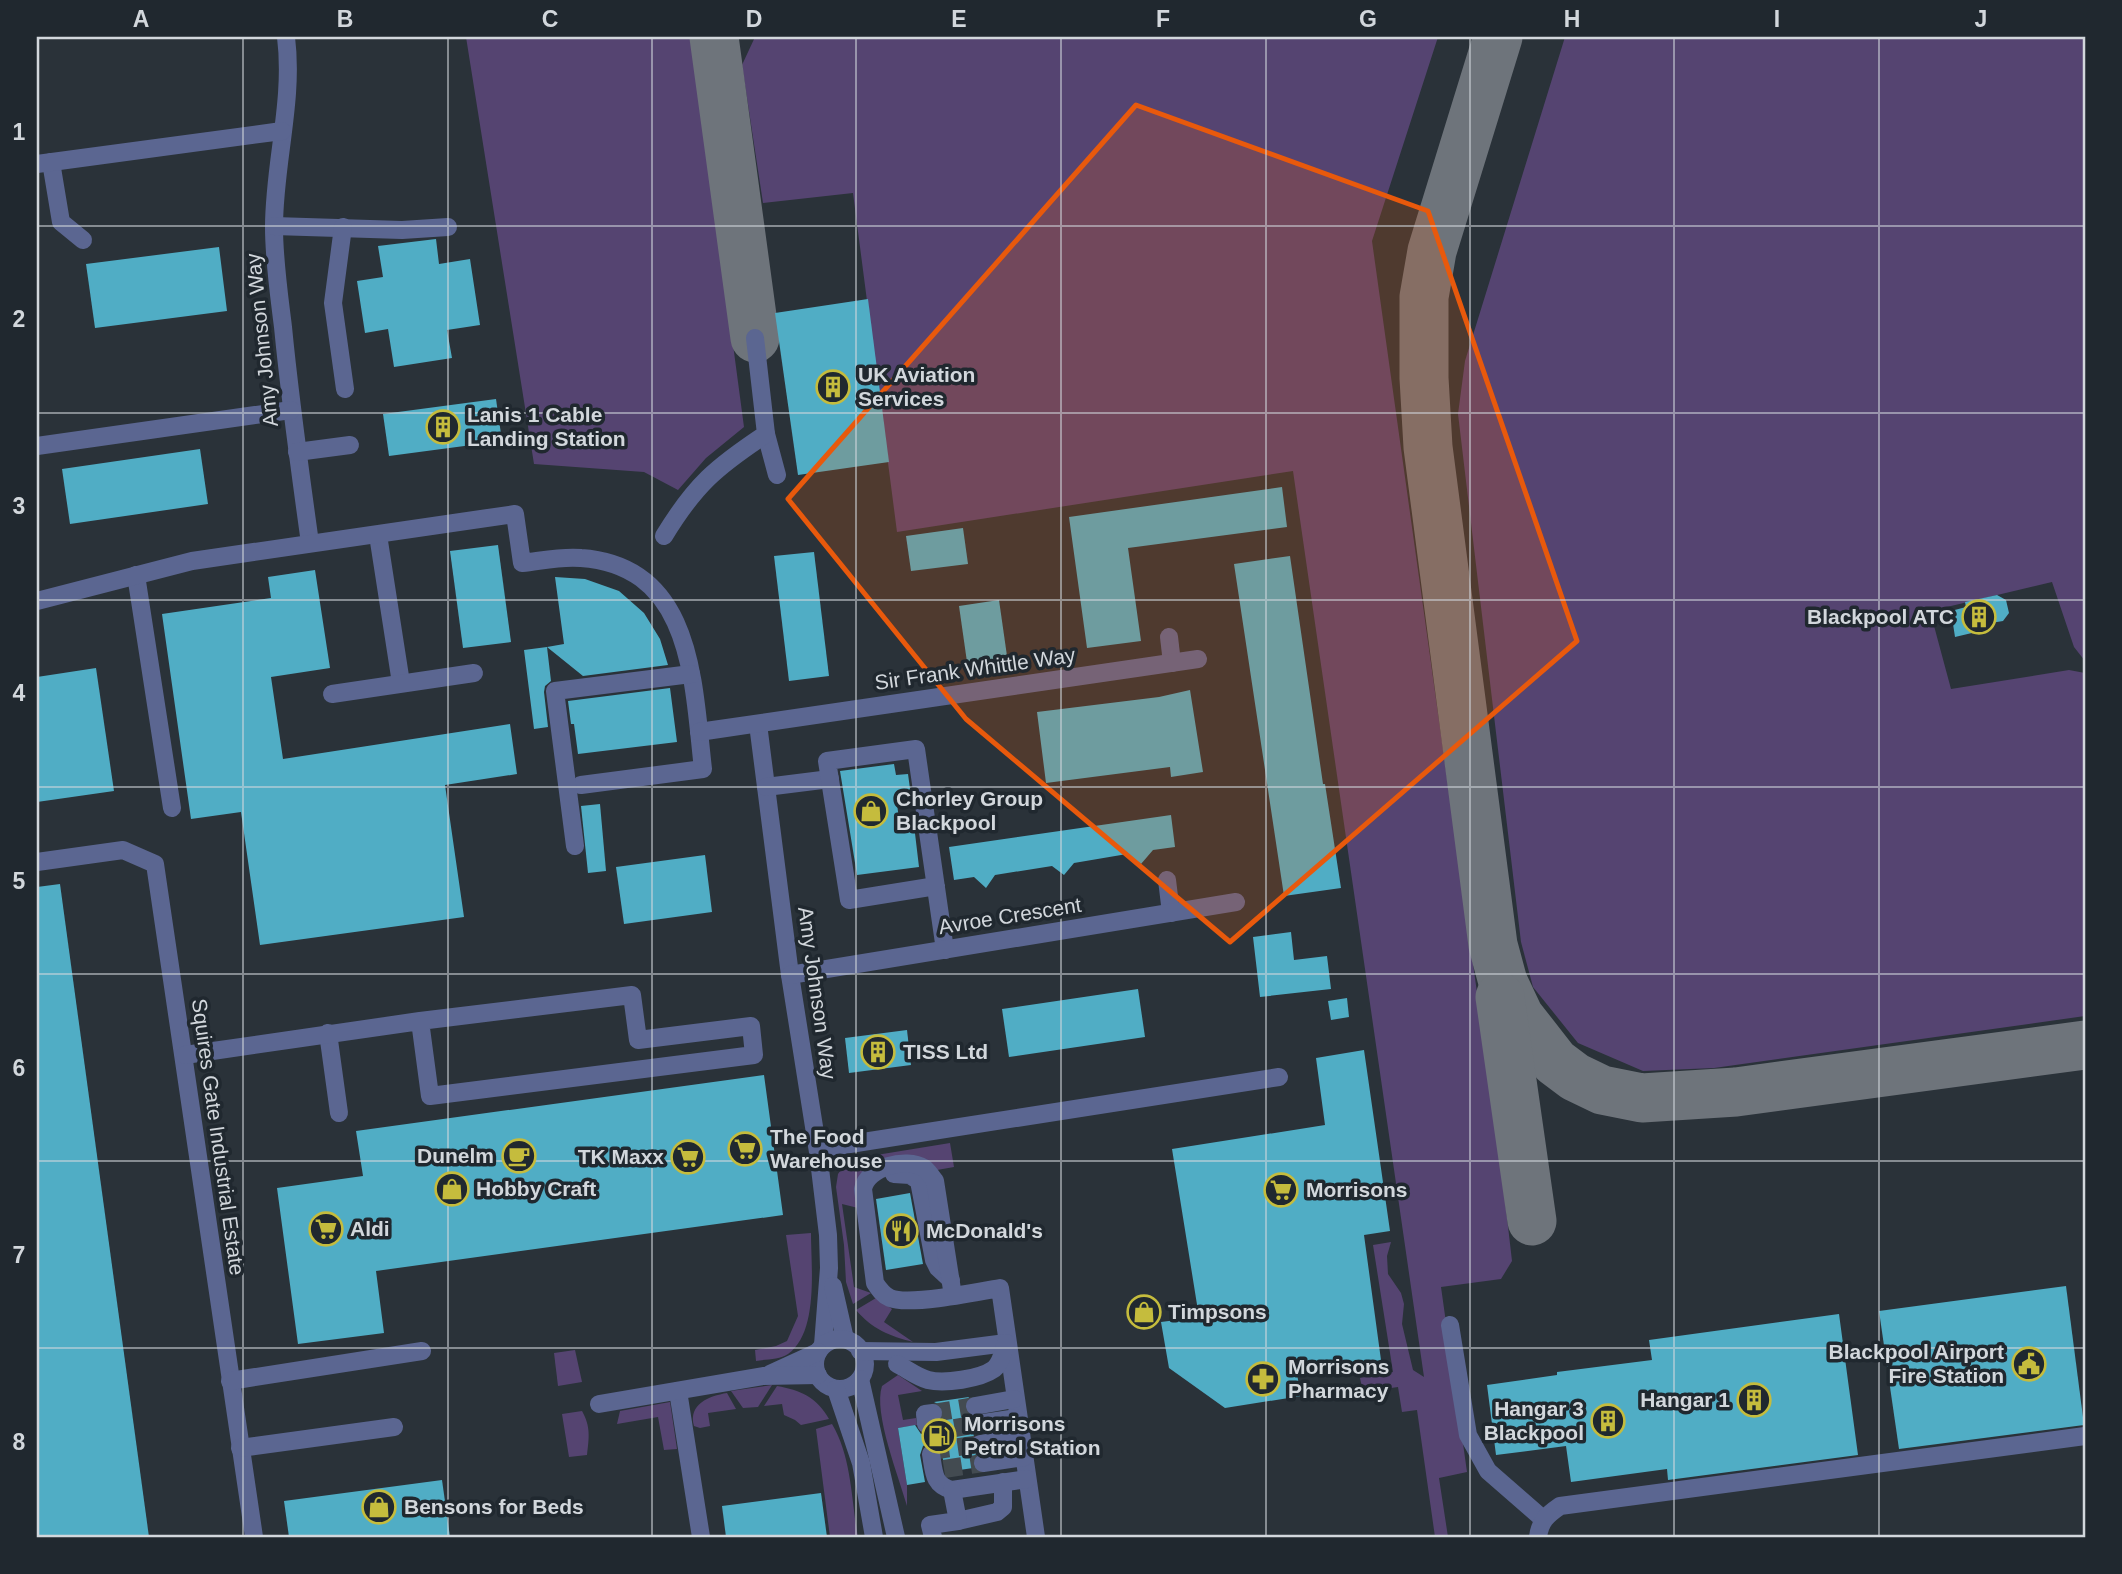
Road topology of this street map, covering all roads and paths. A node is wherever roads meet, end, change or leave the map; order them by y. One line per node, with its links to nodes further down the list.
1 (286, 37): 2 (street, Amy Johnson Way)
2 (282, 131): 3 (street); 4 (street, Amy Johnson Way)
3 (44, 163): 7 (street)
4 (274, 226): 5 (street); 10 (street, Amy Johnson Way)
5 (343, 227): 6 (street); 9 (street)
6 (448, 227)
7 (83, 240)
8 (755, 338): 11 (street)
9 (345, 389)
10 (291, 410): 13 (street); 14 (street, Amy Johnson Way)
11 (766, 434): 15 (street); 17 (street)
12 (350, 445): 14 (street)
13 (37, 446)
14 (297, 452): 18 (street, Amy Johnson Way)
15 (776, 475)
16 (378, 535): 18 (street); 25 (street); 26 (street)
17 (664, 536)
18 (310, 543): 19 (street)
19 (136, 575): 20 (street); 33 (street)
20 (37, 601)
21 (1169, 636): 23 (street)
22 (1198, 659): 23 (street, Sir Frank Whittle Way)
23 (1172, 663): 28 (street, Sir Frank Whittle Way)
24 (474, 673): 26 (street)
25 (691, 674): 29 (street); 34 (street)
26 (401, 683): 27 (street)
27 (332, 694)
28 (758, 724): 29 (street, Sir Frank Whittle Way); 32 (street, Amy Johnson Way)
29 (699, 732): 31 (street)
30 (830, 779): 32 (street); 37 (street); 37 (street)
31 (582, 785)
32 (766, 787): 41 (street, Amy Johnson Way)
33 (172, 808)
34 (575, 846)
35 (37, 862): 44 (street, Squires Gate Industrial Estate)
36 (1167, 880): 39 (street)
37 (936, 886): 40 (street)
38 (1236, 902): 39 (street, Avroe Crescent)
39 (1171, 913): 40 (street, Avroe Crescent)
40 (945, 950): 41 (street, Avroe Crescent)
41 (790, 975): 47 (street, Amy Johnson Way)
42 (420, 1021): 42 (street); 43 (street)
43 (328, 1033): 44 (street); 46 (street)
44 (185, 1055): 61 (street, Squires Gate Industrial Estate)
45 (1279, 1077): 47 (street)
46 (339, 1113)
47 (818, 1149): 48 (street, Amy Johnson Way)
48 (829, 1268): 51 (street, Amy Johnson Way); 53 (street, Amy Johnson Way)
49 (952, 1288): 49 (street); 52 (street)
50 (1450, 1325): 78 (street)
51 (845, 1339): 53 (street); 55 (street)
52 (1006, 1343): 56 (street); 57 (street); 64 (street)
53 (821, 1349): 59 (street); 60 (street)
54 (422, 1351): 61 (street)
55 (860, 1351): 56 (street); 58 (street)
56 (936, 1352): 57 (street)
57 (897, 1364): 58 (street)
58 (862, 1374): 62 (street); 83 (street)
59 (818, 1375): 60 (street); 62 (street)
60 (763, 1376): 63 (street)
61 (230, 1381): 71 (street, Squires Gate Industrial Estate)
62 (836, 1389): 82 (street)
63 (678, 1391): 65 (street); 81 (street)
64 (1014, 1399): 66 (street); 66 (street)
65 (599, 1405)
66 (1017, 1418): 69 (street)
67 (394, 1427): 71 (street)
68 (2085, 1436): 78 (street)
69 (1021, 1437): 70 (street); 72 (street)
70 (980, 1444)
71 (240, 1448): 80 (street, Squires Gate Industrial Estate)
72 (1024, 1457): 73 (street); 75 (street)
73 (983, 1463)
74 (936, 1464): 77 (street)
75 (1027, 1479): 76 (street); 85 (street)
76 (1003, 1482): 77 (street); 79 (street)
77 (952, 1490): 79 (street)
78 (1543, 1519): 86 (street)
79 (958, 1521): 84 (street)
80 (254, 1537)
81 (701, 1537)
82 (874, 1537)
83 (896, 1537)
84 (933, 1537)
85 (1036, 1537)
86 (1538, 1537)

